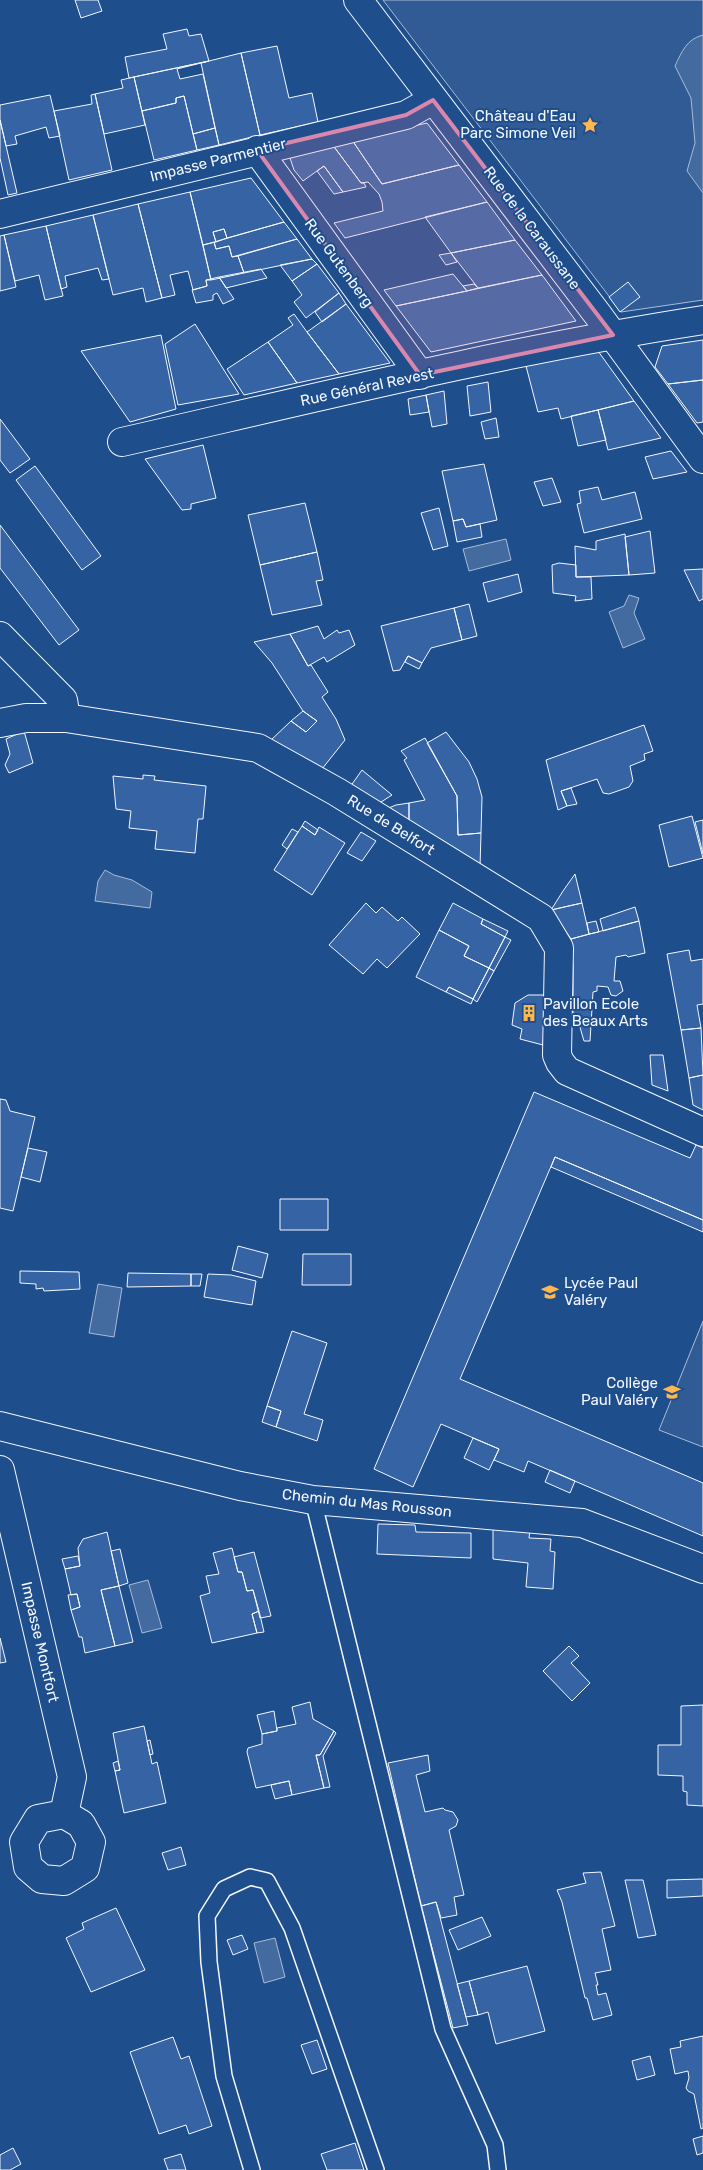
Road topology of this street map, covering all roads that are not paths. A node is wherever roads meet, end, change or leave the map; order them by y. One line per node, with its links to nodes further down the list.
1 (358, 0): 2 (street, Rue de la Caraussane)
2 (433, 100): 3 (street, Impasse Parmentier); 6 (street, Rue de la Caraussane)
3 (257, 150): 4 (street, Impasse Parmentier); 7 (street, Rue Gutenberg)
4 (0, 214)
5 (703, 320): 6 (street, Rue Général Revest)
6 (613, 335): 7 (street, Rue Général Revest); 9 (street, Rue de la Caraussane)
7 (420, 375): 8 (street, Rue Général Revest)
8 (122, 442)
9 (703, 459)
10 (0, 636): 11 (street)
11 (65, 709): 12 (street, Rue de Belfort); 13 (street, Rue de Belfort)
12 (0, 723)
13 (703, 1132)
14 (0, 1426): 16 (street, Chemin du Mas Rousson)
15 (0, 1470): 18 (street, Impasse Montfort)
16 (312, 1500): 17 (street, Chemin du Mas Rousson); 21 (lane)
17 (703, 1569)
18 (64, 1814)
19 (252, 2170): 20 (lane)
20 (376, 2170)
21 (498, 2170)

